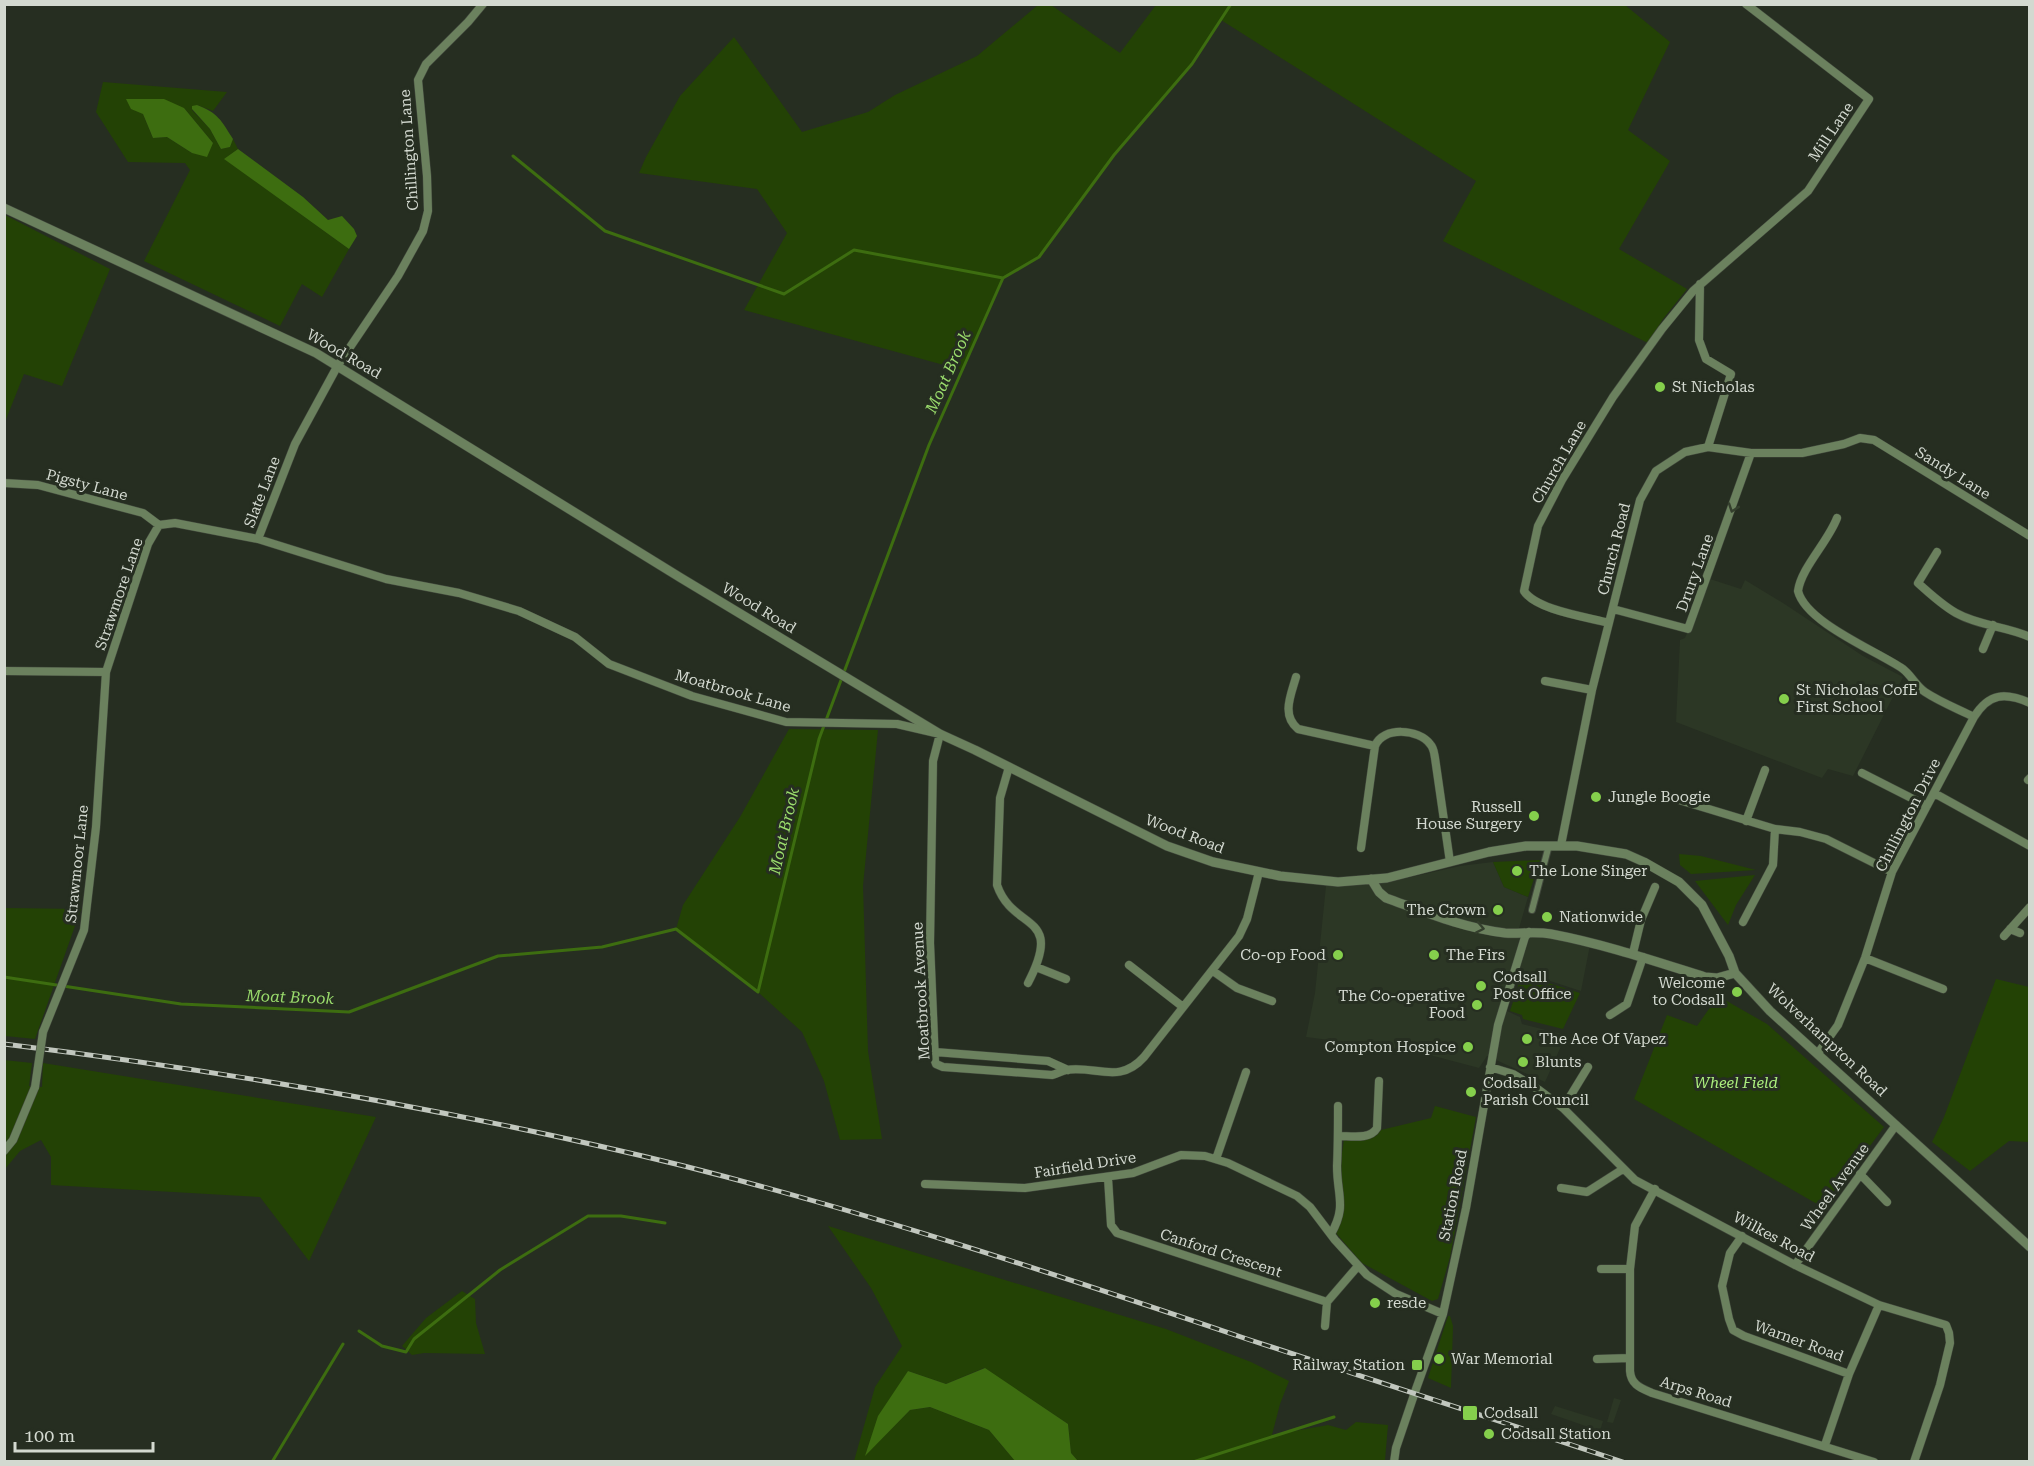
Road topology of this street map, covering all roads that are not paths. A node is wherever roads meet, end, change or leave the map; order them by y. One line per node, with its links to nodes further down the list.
1 (483, 4): 5 (street, Chillington Lane)
2 (1746, 4): 4 (street, Mill Lane)
3 (4, 208): 5 (street, Wood Road)
4 (1700, 284): 7 (street); 16 (street, Church Lane)
5 (338, 365): 13 (street, Slate Lane); 27 (street, Wood Road)
6 (1860, 438): 8 (street, Church Road); 12 (street, Sandy Lane)
7 (1708, 447): 8 (street, Church Road); 15 (street, Church Road)
8 (1751, 453): 15 (street, Drury Lane, one-way to 15)
9 (4, 483): 11 (street, Pigsty Lane)
10 (1837, 518): 26 (street)
11 (159, 525): 13 (street, Slate Lane); 21 (street, Strawmore Lane)
12 (2030, 536)
13 (258, 539): 27 (street, Moatbrook Lane)
14 (1937, 552): 17 (street)
15 (1613, 609): 16 (street, Church Road)
16 (1609, 623): 24 (street, Church Road)
17 (1993, 625): 18 (street); 19 (street)
18 (2030, 637)
19 (1983, 649)
20 (4, 671): 21 (street)
21 (106, 672): 77 (street, Strawmoor Lane, bridge)
22 (1296, 677): 28 (street)
23 (1545, 681): 24 (street)
24 (1592, 690): 38 (street, Church Road)
25 (2030, 703): 26 (street, Chillington Drive)
26 (1974, 717): 32 (street, Chillington Drive)
27 (940, 734): 29 (street, Wood Road); 66 (street, Moatbrook Avenue)
28 (1375, 746): 40 (street); 41 (street)
29 (1009, 767): 42 (street, Wood Road); 57 (street)
30 (1765, 770): 35 (street)
31 (1862, 773): 34 (street)
32 (1934, 793): 34 (street, Chillington Drive); 39 (street)
33 (1679, 800): 35 (street)
34 (1927, 806): 43 (street, Chillington Drive)
35 (1746, 821): 36 (street)
36 (1775, 829): 43 (street); 48 (street)
37 (1549, 845): 38 (street, Wood Road); 41 (street, Wood Road); 47 (street)
38 (1561, 845): 59 (street, Wolverhampton Road)
39 (2030, 846)
40 (1361, 848)
41 (1450, 862): 44 (street, Wood Road)
42 (1259, 872): 44 (street, Wood Road); 58 (street, Moatbrook Avenue)
43 (1892, 872): 55 (street, Chillington Drive)
44 (1371, 879): 50 (street, one-way to 50)
45 (1655, 887): 53 (street)
46 (2030, 907): 49 (street)
47 (1532, 910)
48 (1743, 922)
49 (2010, 929): 51 (street); 52 (street)
50 (1529, 932): 53 (street); 68 (street, Station Road)
51 (2020, 933)
52 (2004, 936)
53 (1633, 953): 54 (street)
54 (1643, 957): 59 (street); 65 (street)
55 (1865, 958): 62 (street); 67 (street, Chillington Drive)
56 (1129, 965): 64 (street)
57 (1036, 967): 60 (street); 61 (street)
58 (1213, 971): 63 (street); 64 (street, Moatbrook Avenue)
59 (1735, 973): 67 (street, Wolverhampton Road)
60 (1066, 979)
61 (1028, 983)
62 (1943, 989)
63 (1272, 1001)
64 (1183, 1007): 70 (street, Moatbrook Avenue)
65 (1610, 1015)
66 (935, 1052): 70 (street); 70 (street, Moatbrook Avenue)
67 (1818, 1053): 75 (street, Wolverhampton Road)
68 (1490, 1067): 74 (street, Wilkes Road); 95 (street, Station Road)
69 (1588, 1067): 74 (street)
70 (1068, 1070)
71 (1246, 1072): 78 (street)
72 (1379, 1082): 76 (street)
73 (1338, 1106): 76 (street)
74 (1563, 1108): 79 (street, Wilkes Road)
75 (1896, 1125): 80 (street, Wheel Avenue); 88 (street, Wolverhampton Road)
76 (1338, 1136): 86 (street)
77 (4, 1151)
78 (1216, 1159): 81 (street, Fairfield Drive); 86 (street, Fairfield Drive)
79 (1623, 1169): 83 (street); 84 (street, Wilkes Road)
80 (1860, 1174): 85 (street); 89 (street, Wheel Avenue)
81 (1108, 1178): 82 (street, Fairfield Drive); 93 (street, Canford Crescent)
82 (925, 1184)
83 (1560, 1188)
84 (1655, 1189): 87 (street, Wilkes Road); 92 (street, Arps Road)
85 (1887, 1202)
86 (1331, 1234): 90 (street, Fairfield Drive)
87 (1742, 1236): 89 (street, Wilkes Road); 99 (street, Warner Road)
88 (2030, 1247)
89 (1795, 1265): 94 (street, Wilkes Road)
90 (1358, 1266): 93 (street); 95 (street, Fairfield Drive)
91 (1601, 1269): 92 (street)
92 (1630, 1269): 97 (street, Arps Road)
93 (1327, 1302): 96 (street)
94 (1879, 1305): 99 (street); 103 (street, Wilkes Road)
95 (1443, 1314): 101 (street, Station Road)
96 (1325, 1326)
97 (1630, 1358): 98 (street); 100 (street, Arps Road)
98 (1597, 1359)
99 (1849, 1374): 100 (street)
100 (1825, 1445): 102 (street, Arps Road)
101 (1394, 1461)
102 (1874, 1461)
103 (1914, 1461)

